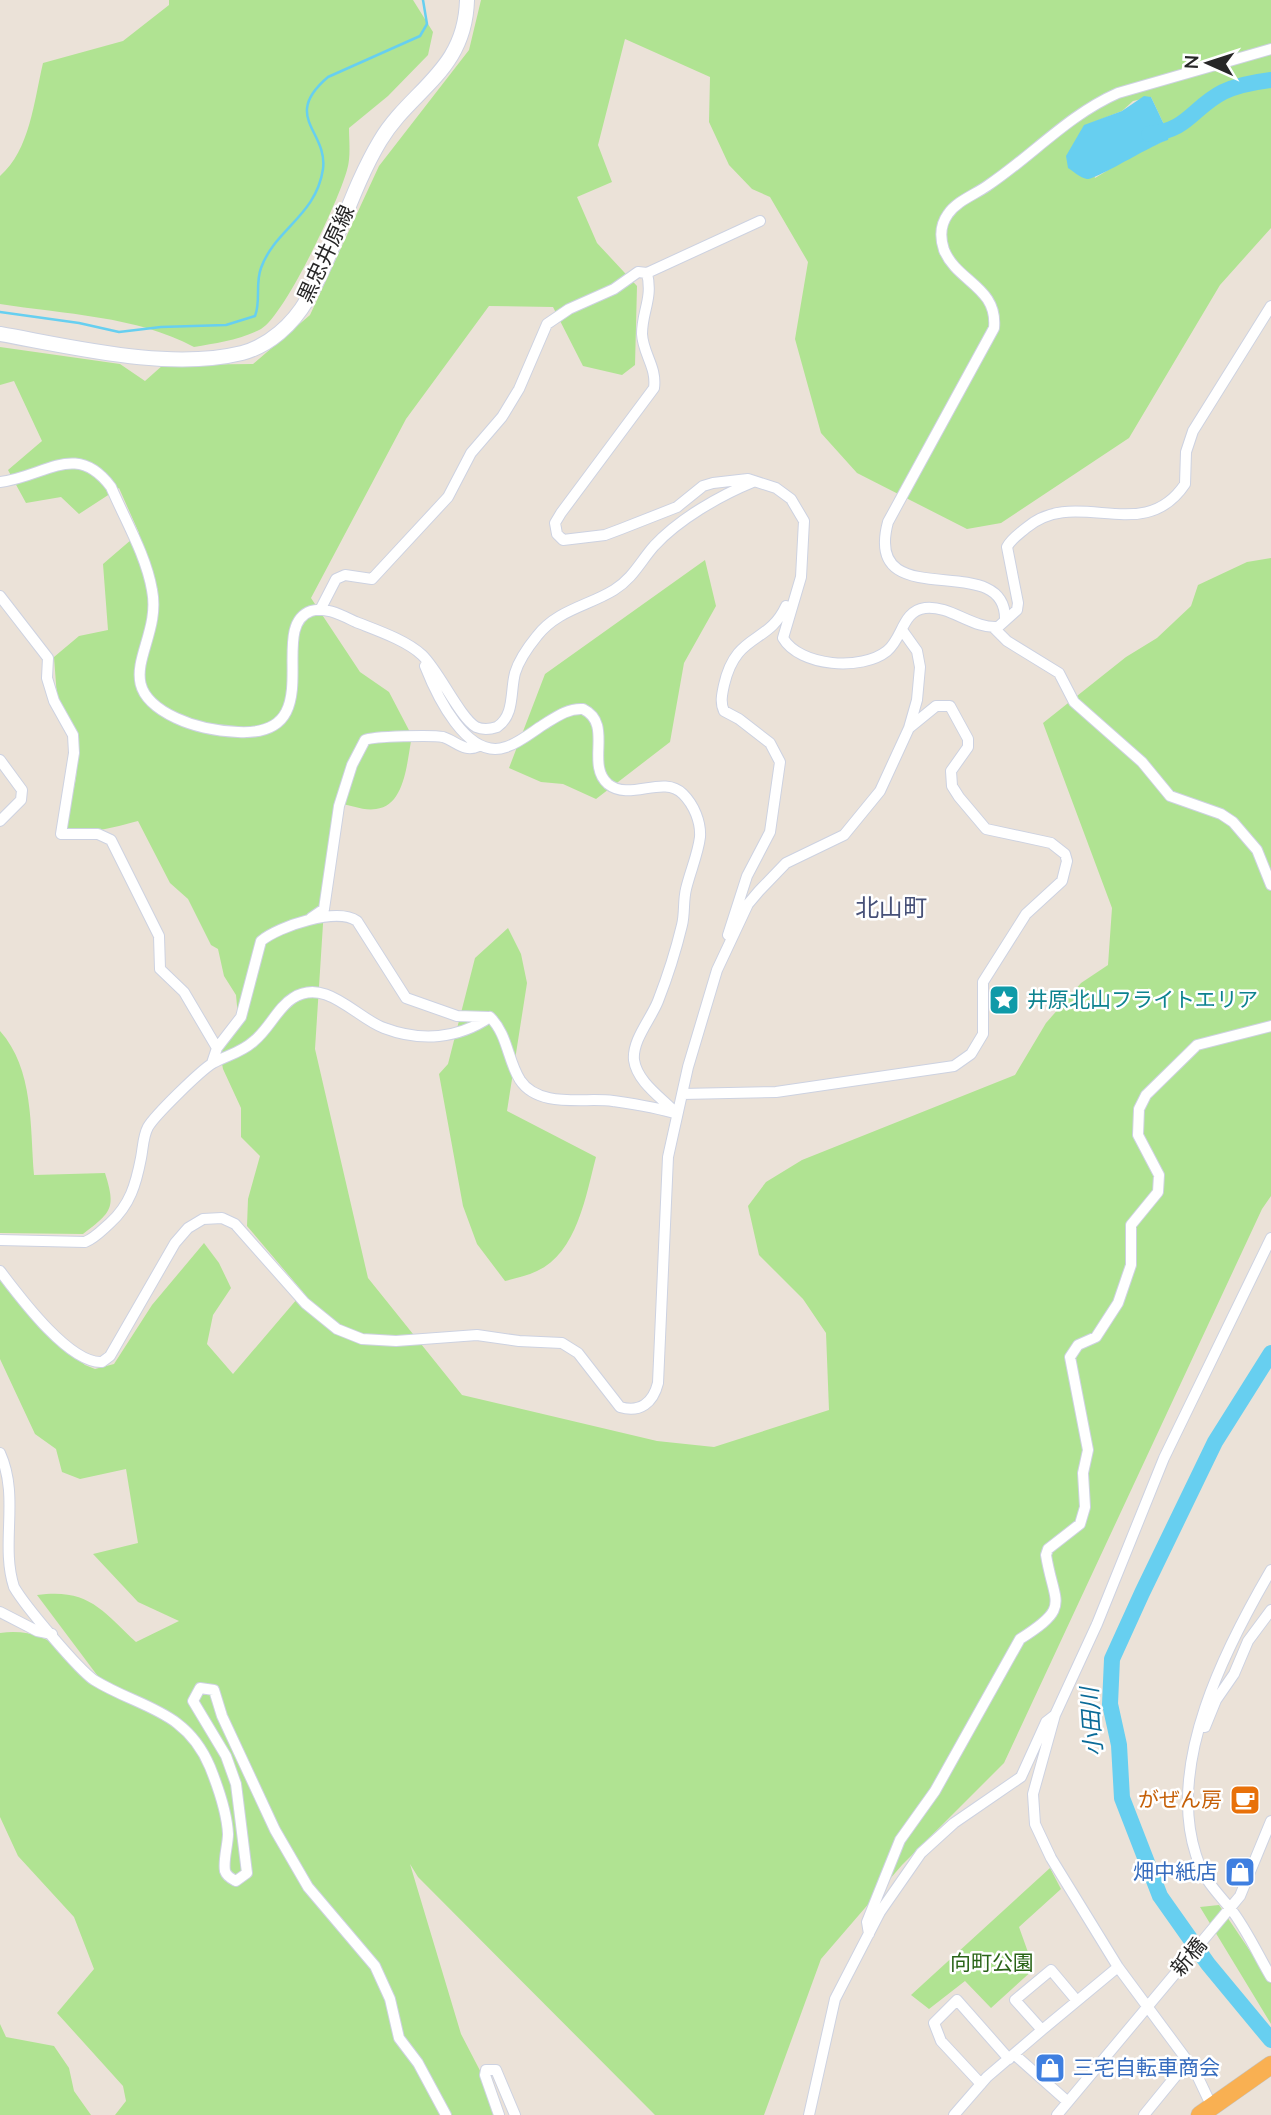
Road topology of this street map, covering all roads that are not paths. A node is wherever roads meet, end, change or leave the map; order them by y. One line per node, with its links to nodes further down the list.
1 (467, 0): 6 (main road, 黒忠井原線)
2 (1271, 49): 12 (street)
3 (760, 221): 4 (street)
4 (647, 274): 8 (street); 11 (street)
5 (1271, 306): 12 (street)
6 (0, 334)
7 (0, 482): 11 (street)
8 (753, 482): 9 (street); 15 (street)
9 (798, 592): 14 (street); 22 (street)
10 (0, 596): 25 (street)
11 (320, 610): 15 (street)
12 (1005, 619): 13 (street)
13 (993, 627): 14 (street); 20 (street)
14 (902, 630): 16 (street)
15 (425, 660): 17 (street)
16 (909, 728): 22 (street); 27 (street)
17 (479, 746): 21 (street); 28 (street)
18 (0, 760): 19 (street)
19 (0, 821)
20 (1271, 885)
21 (311, 918): 23 (street); 25 (street)
22 (730, 942): 27 (street)
23 (490, 1017): 26 (street); 28 (street)
24 (1271, 1026): 41 (street)
25 (217, 1048): 26 (street)
26 (212, 1063): 30 (street)
27 (681, 1094): 28 (street)
28 (677, 1114): 31 (street)
29 (1271, 1238): 37 (street)
30 (0, 1240)
31 (0, 1271)
32 (0, 1453): 36 (street)
33 (1271, 1570): 38 (street)
34 (1271, 1610): 38 (street)
35 (0, 1612): 36 (street)
36 (53, 1634): 53 (street)
37 (1055, 1715): 41 (street); 42 (street)
38 (1194, 1745): 40 (street)
39 (1271, 1821): 40 (street, 新橋)
40 (1228, 1910): 43 (street); 45 (street, 新橋)
41 (869, 1934): 56 (street)
42 (1118, 1967): 44 (street); 45 (street)
43 (1271, 1976)
44 (1077, 2001): 46 (street); 46 (street)
45 (1149, 2005): 48 (street); 51 (street, 新橋)
46 (1042, 2030): 47 (street)
47 (1012, 2057): 50 (street); 50 (street); 51 (street)
48 (1188, 2061): 52 (street); 59 (street)
49 (1271, 2065): 52 (highway)
50 (981, 2084): 57 (street)
51 (1068, 2102): 58 (street, 新橋)
52 (1214, 2108)
53 (446, 2115)
54 (499, 2115): 55 (street)
55 (515, 2115)
56 (809, 2115)
57 (954, 2115)
58 (1057, 2115)
59 (1144, 2115)

